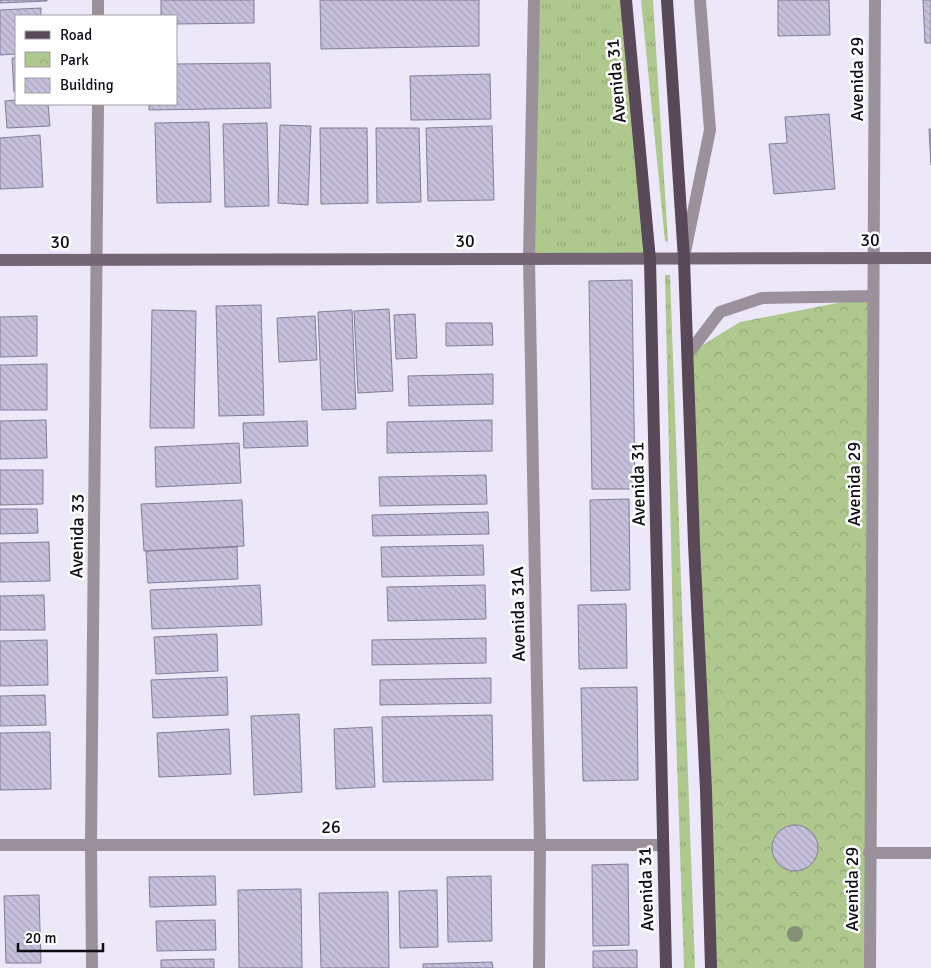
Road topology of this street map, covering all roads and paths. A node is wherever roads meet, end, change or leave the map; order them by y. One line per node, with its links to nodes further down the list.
1 (98, 0): 7 (street)
2 (534, 0): 11 (street)
3 (626, 0): 15 (main road, Avenida 31)
4 (666, 0): 12 (main road)
5 (700, 0): 12 (street)
6 (875, 0): 9 (street, Avenida 29)
7 (98, 15)
8 (98, 105): 14 (street, Avenida 33)
9 (872, 258): 10 (street, 30); 12 (street, 30); 16 (street, Avenida 29)
10 (931, 258)
11 (529, 259): 14 (street, 30); 15 (street, 30); 18 (street, Avenida 31A)
12 (684, 259): 15 (street, 30); 17 (main road)
13 (0, 260): 14 (street, 30)
14 (98, 260): 20 (street, Avenida 33)
15 (650, 260): 21 (main road, Avenida 31)
16 (873, 296): 17 (street); 22 (street, Avenida 29)
17 (688, 354): 27 (main road)
18 (540, 844): 20 (street, 26); 21 (street, 26); 25 (street, Avenida 31A)
19 (0, 845): 20 (street, 26)
20 (91, 845): 24 (street, Avenida 33)
21 (663, 845): 26 (main road, Avenida 31)
22 (869, 853): 23 (street); 28 (street, Avenida 29)
23 (931, 853)
24 (92, 968)
25 (539, 968)
26 (666, 968)
27 (711, 968)
28 (870, 968)

